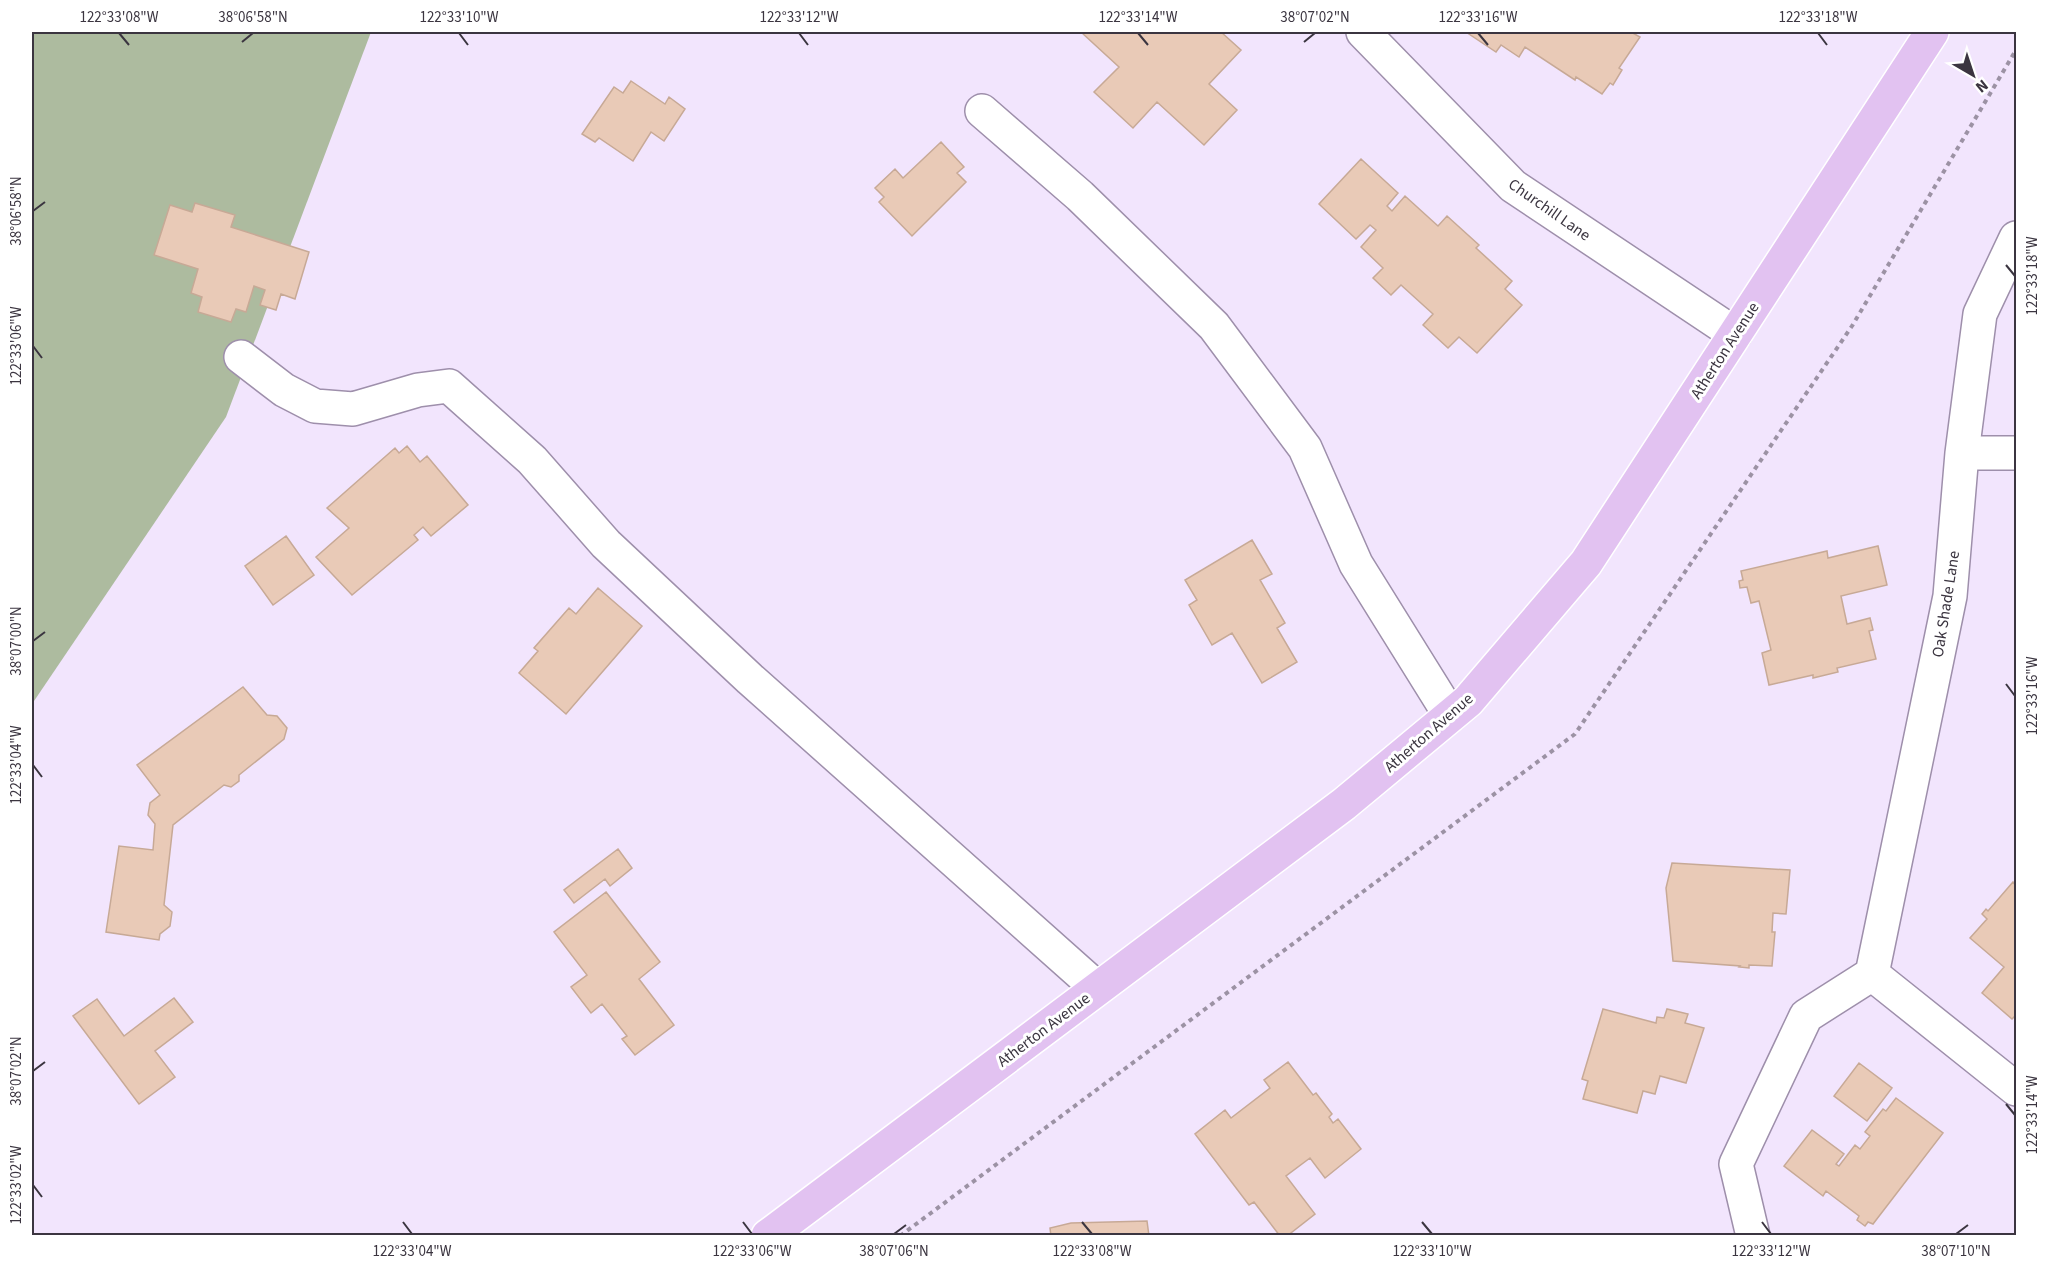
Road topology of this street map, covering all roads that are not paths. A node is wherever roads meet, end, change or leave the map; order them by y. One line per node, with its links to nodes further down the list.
1 (1364, 32): 5 (street, Churchill Lane)
2 (1932, 32): 5 (main road, Atherton Avenue)
3 (982, 111): 9 (street)
4 (2016, 238): 7 (street, Oak Shade Lane)
5 (1735, 334): 9 (main road, Atherton Avenue)
6 (241, 357): 11 (street)
7 (1962, 453): 8 (street); 10 (street, Oak Shade Lane)
8 (2016, 453)
9 (1450, 715): 11 (main road, Atherton Avenue)
10 (1872, 974): 12 (street); 14 (street)
11 (1097, 988): 13 (main road, Atherton Avenue)
12 (2016, 1089)
13 (768, 1236)
14 (1753, 1236)

